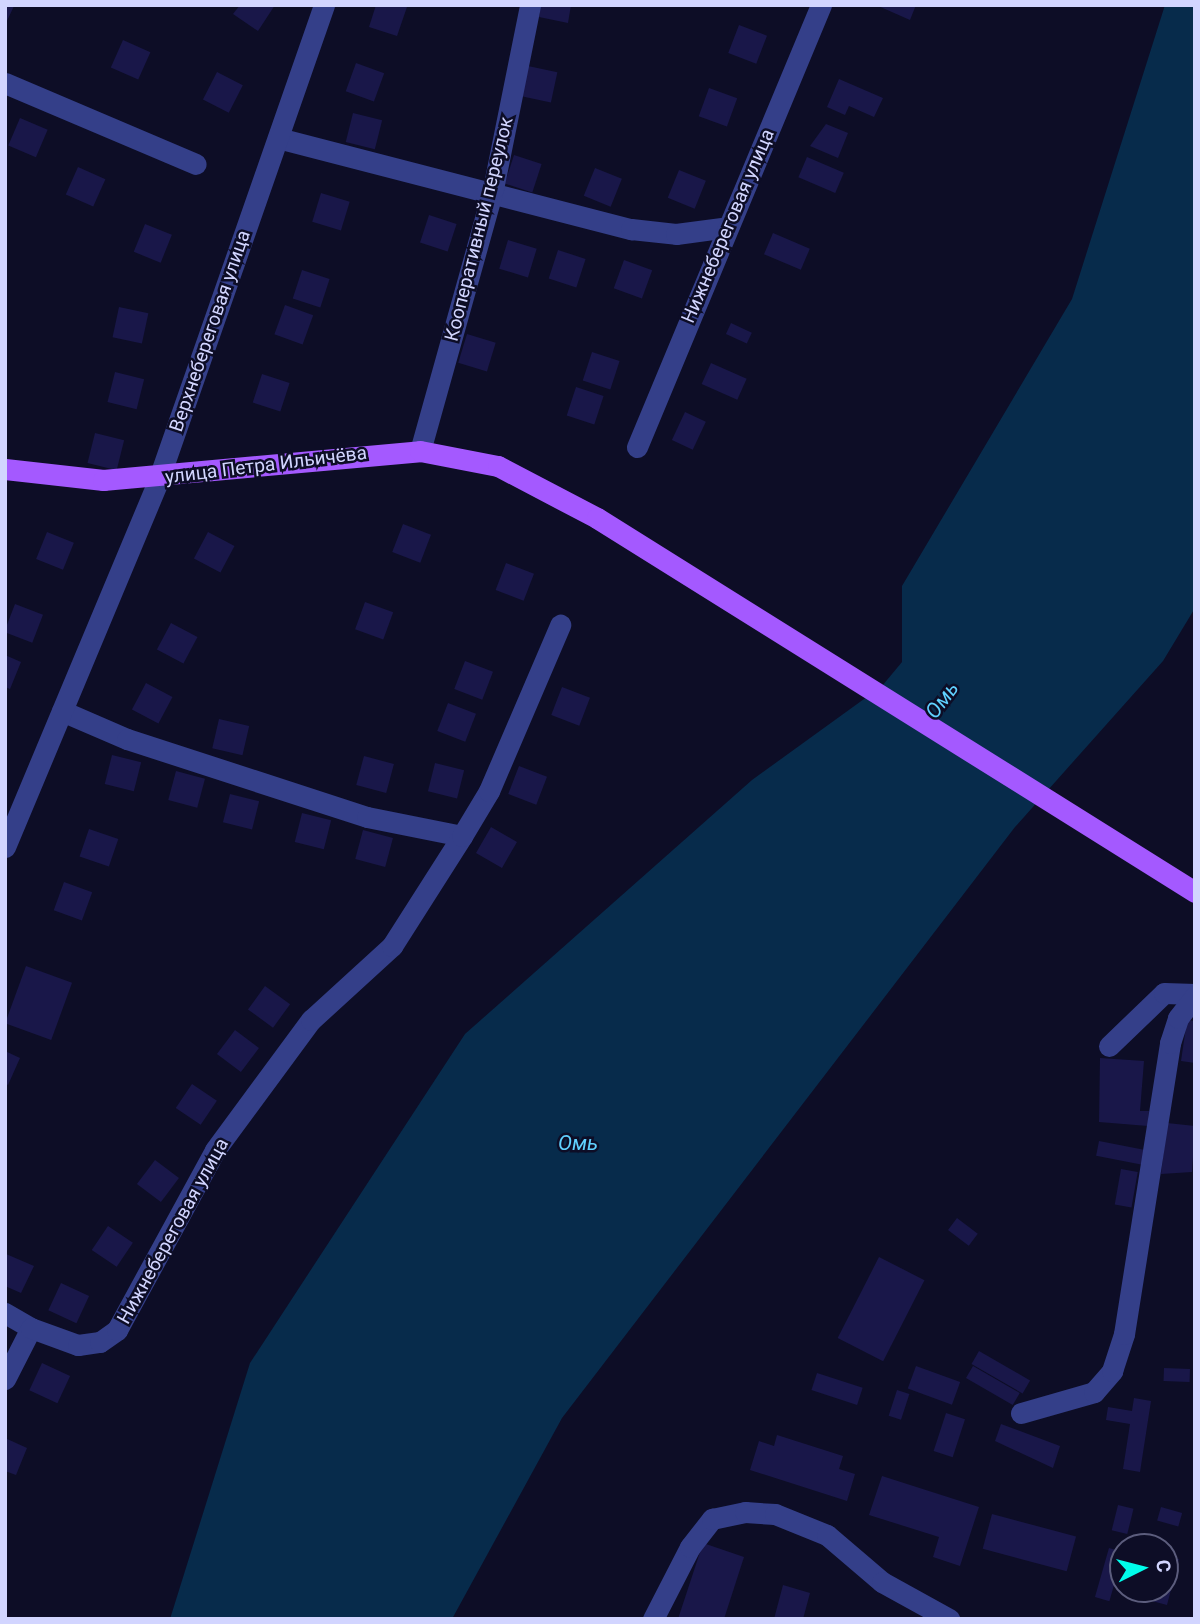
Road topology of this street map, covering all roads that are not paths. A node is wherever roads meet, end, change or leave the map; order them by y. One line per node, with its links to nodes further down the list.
1 (324, 5): 5 (street, Верхнебереговая улица)
2 (530, 5): 7 (street, Кооперативный переулок)
3 (821, 5): 8 (street, Нижнебереговая улица)
4 (5, 83): 6 (street)
5 (278, 138): 7 (street); 12 (street, Верхнебереговая улица)
6 (196, 164)
7 (493, 189): 8 (street); 10 (street, Кооперативный переулок)
8 (728, 227): 9 (street, Нижнебереговая улица)
9 (637, 447)
10 (420, 451): 12 (main road, улица Петра Ильичёва); 17 (main road, улица Петра Ильичёва)
11 (5, 469): 12 (main road, улица Петра Ильичёва)
12 (159, 478): 14 (street, Верхнебереговая улица)
13 (560, 625): 15 (street, Нижнебереговая улица)
14 (62, 711): 15 (street); 16 (street, Верхнебереговая улица)
15 (462, 835): 21 (street, Нижнебереговая улица)
16 (5, 847)
17 (1195, 892)
18 (1195, 995): 19 (street); 23 (street)
19 (1109, 1046)
20 (5, 1313): 21 (street, Нижнебереговая улица)
21 (31, 1328): 22 (street)
22 (5, 1379)
23 (1021, 1413)
24 (935, 1617): 25 (street)
25 (653, 1619)

